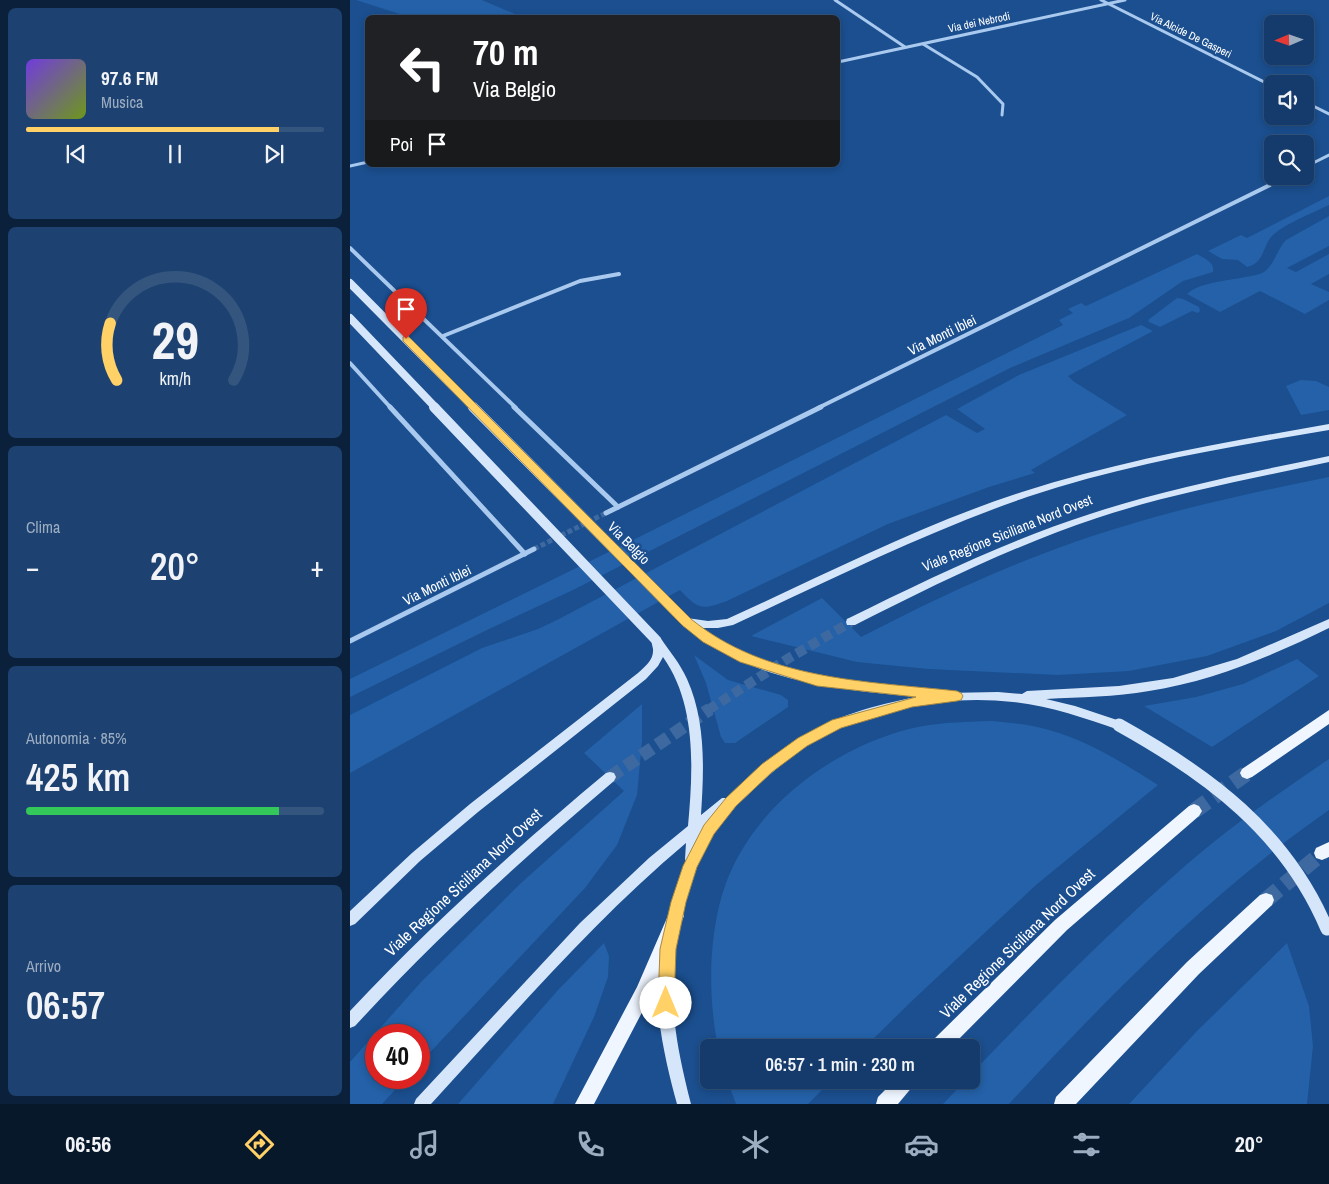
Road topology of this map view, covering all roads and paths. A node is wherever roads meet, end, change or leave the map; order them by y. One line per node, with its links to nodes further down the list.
1 (837, 0): 6 (street)
2 (1101, 0): 4 (street, Via Alcide De Gasperi)
3 (1125, 0): 4 (street, Via dei Nebrodi)
4 (1108, 4): 5 (street, Via dei Nebrodi); 8 (street, Via Alcide De Gasperi)
5 (922, 44): 6 (street, Via dei Nebrodi); 11 (street)
6 (905, 47): 7 (street, Via dei Nebrodi)
7 (840, 62)
8 (1264, 82)
9 (1314, 106): 10 (street)
10 (1329, 114)
11 (1002, 115)
12 (1329, 155): 13 (street)
13 (1314, 162)
14 (365, 163): 15 (street)
15 (350, 166)
16 (1270, 185): 25 (street, Via Monti Iblei)
17 (350, 248): 21 (street, Via Belgio)
18 (619, 274): 21 (street)
19 (350, 283): 29 (street, Via Belgio, bridge)
20 (350, 318): 32 (street, bridge)
21 (443, 336): 25 (street, Via Belgio)
22 (350, 362): 28 (street)
23 (1329, 427): 29 (street)
24 (1329, 459): 30 (street, Viale Regione Siciliana Nord Ovest)
25 (618, 507): 26 (street, Via Monti Iblei)
26 (606, 513)
27 (534, 549): 28 (street, Via Monti Iblei)
28 (525, 554): 33 (street, Via Monti Iblei)
29 (687, 622): 34 (street, Via Belgio)
30 (851, 622)
31 (1329, 623): 35 (street)
32 (656, 640): 41 (street); 45 (street)
33 (350, 641)
34 (957, 696): 35 (street); 37 (street)
35 (998, 696): 46 (street, bridge)
36 (1329, 716): 38 (main road)
37 (764, 771): 41 (street); 42 (street)
38 (1247, 773)
39 (610, 777): 47 (street, Viale Regione Siciliana Nord Ovest)
40 (1194, 812): 48 (main road, Viale Regione Siciliana Nord Ovest)
41 (694, 828): 42 (street); 50 (street)
42 (690, 866): 44 (street)
43 (1266, 900): 54 (main road)
44 (676, 916): 51 (main road); 52 (street)
45 (350, 920)
46 (1328, 931)
47 (350, 1021)
48 (947, 1039)
49 (899, 1089): 53 (main road)
50 (421, 1104)
51 (584, 1104)
52 (684, 1104)
53 (885, 1104)
54 (1063, 1104)

